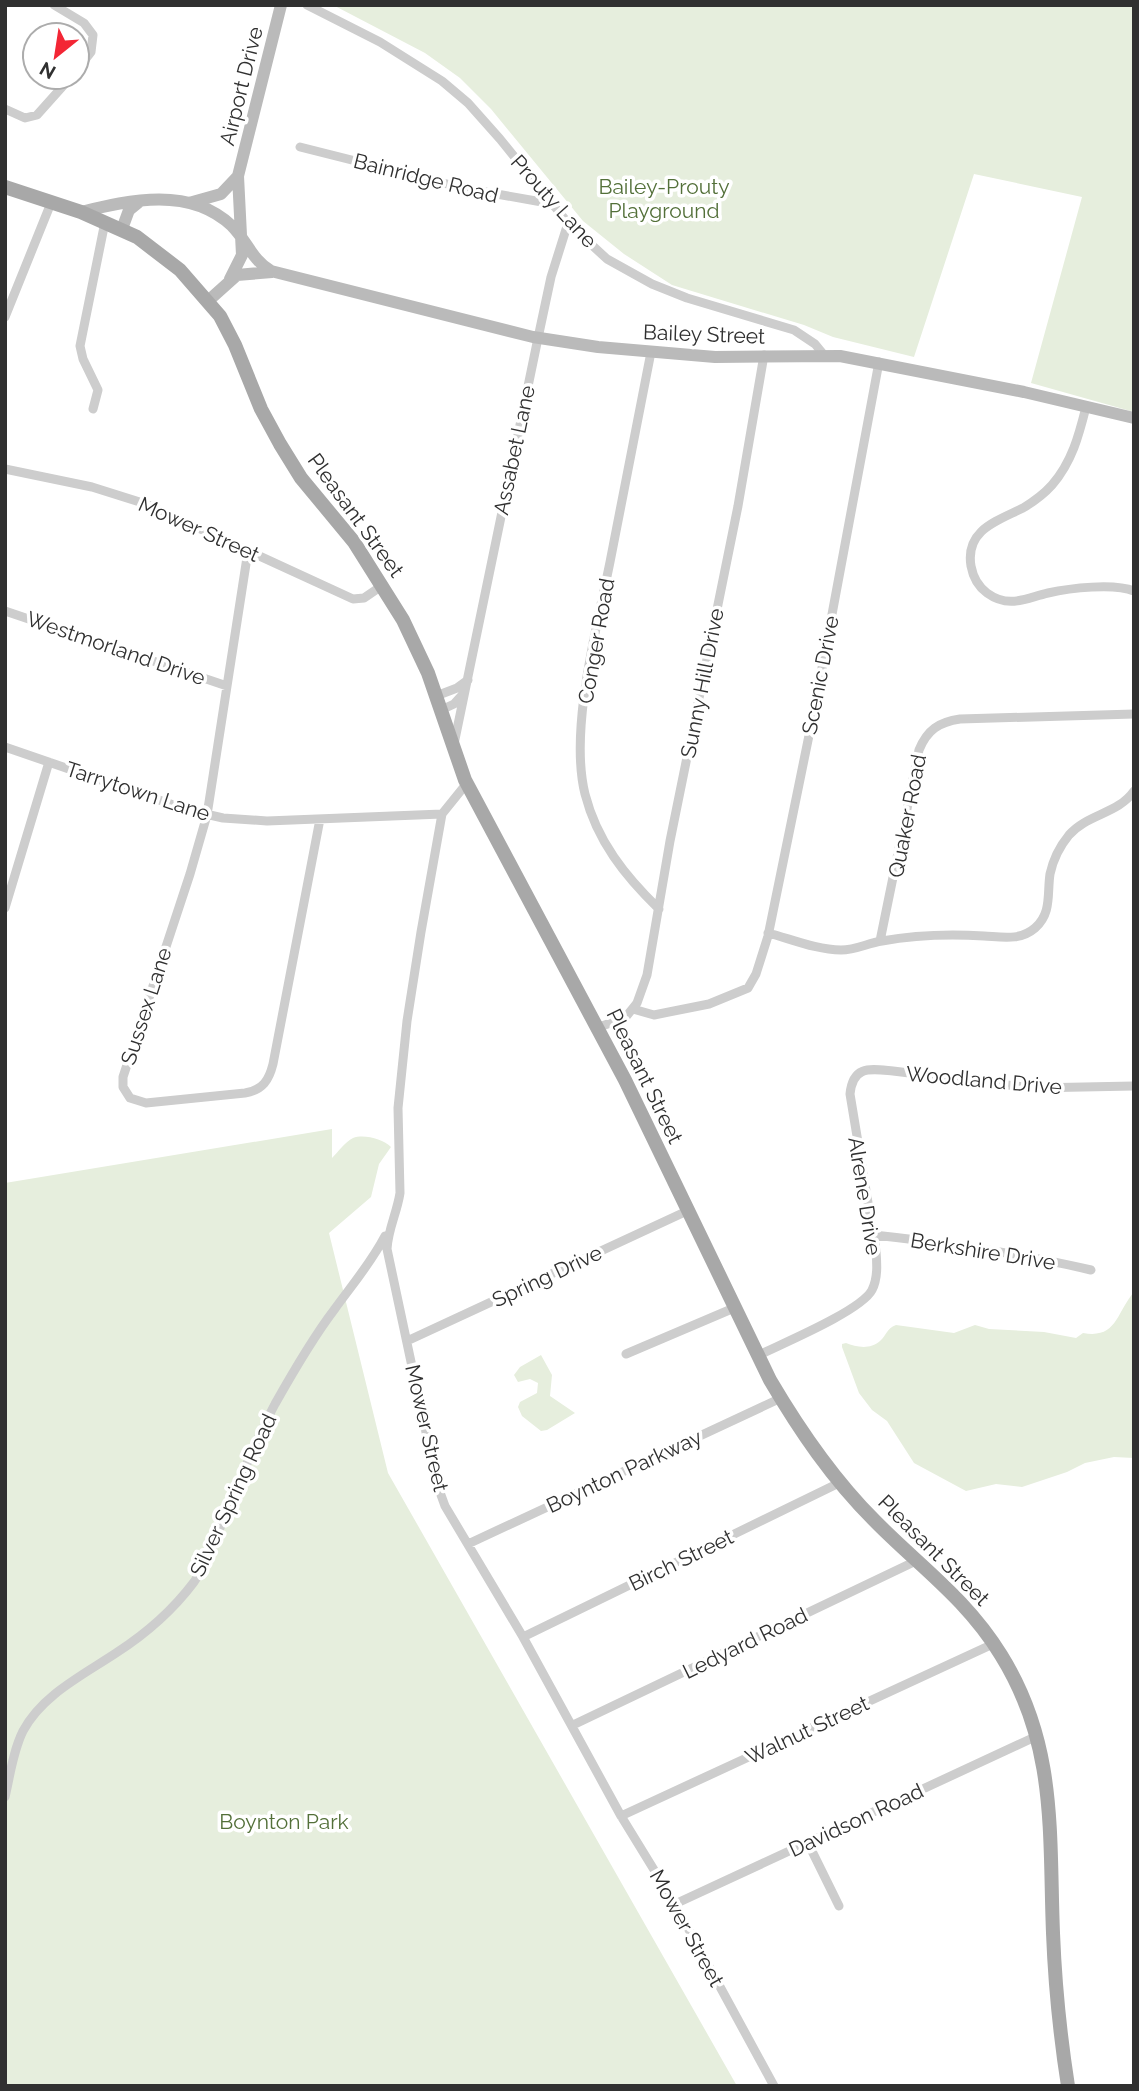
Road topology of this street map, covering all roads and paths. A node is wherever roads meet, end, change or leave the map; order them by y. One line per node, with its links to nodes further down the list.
1 (54, 5): 4 (street)
2 (281, 5): 10 (street, Airport Drive)
3 (307, 5): 15 (street, Prouty Lane)
4 (81, 21)
5 (91, 32): 6 (street)
6 (91, 53)
7 (59, 91): 8 (street)
8 (5, 110)
9 (300, 146): 15 (street, Bainridge Road)
10 (238, 176): 14 (street, Airport Drive); 20 (street, Airport Drive)
11 (5, 187): 13 (main road, Pleasant Street)
12 (144, 199): 14 (street, Airport Drive); 16 (street, Airport Drive); 19 (street)
13 (51, 202): 16 (main road, Pleasant Street); 24 (street)
14 (189, 203): 20 (street, Airport Drive)
15 (553, 204): 18 (street, Prouty Lane)
16 (81, 212): 17 (main road, Pleasant Street)
17 (105, 222): 19 (main road, Pleasant Street); 31 (street)
18 (568, 223): 25 (street, Assabet Lane); 28 (street, Prouty Lane)
19 (122, 229): 23 (main road, Pleasant Street)
20 (241, 239): 21 (street, Bailey Street); 22 (street, Airport Drive)
21 (276, 272): 22 (street, Bailey Street); 25 (street, Bailey Street)
22 (230, 279): 23 (street)
23 (208, 301): 35 (main road, Pleasant Street)
24 (5, 317)
25 (538, 338): 26 (street, Bailey Street); 38 (street, Assabet Lane)
26 (651, 352): 27 (street, Bailey Street); 53 (street, Conger Road)
27 (764, 355): 28 (street, Bailey Street); 53 (street, Sunny Hill Drive)
28 (824, 355): 29 (street, Bailey Street)
29 (879, 362): 30 (street, Bailey Street); 54 (street, Scenic Drive)
30 (1086, 407): 32 (street, Bailey Street); 36 (street)
31 (93, 409)
32 (1134, 418)
33 (5, 468): 34 (street, Mower Street)
34 (248, 551): 35 (street, Mower Street); 39 (street, Sussex Lane)
35 (383, 585): 41 (main road, Pleasant Street)
36 (1134, 591)
37 (5, 611): 39 (street, Westmorland Drive)
38 (468, 680): 40 (street, Assabet Lane); 41 (street)
39 (227, 686): 50 (street, Sussex Lane)
40 (465, 691): 42 (street); 45 (street, Assabet Lane)
41 (436, 696): 42 (main road, Pleasant Street)
42 (441, 710): 45 (main road, Pleasant Street)
43 (1134, 715): 55 (street, Quaker Road)
44 (5, 747): 46 (street, Tarrytown Lane)
45 (453, 747): 47 (main road, Pleasant Street)
46 (49, 762): 50 (street, Tarrytown Lane); 52 (street)
47 (467, 783): 49 (street, Mower Street); 57 (main road, Pleasant Street)
48 (1134, 791): 55 (street)
49 (442, 814): 51 (street, Tarrytown Lane); 61 (street, Mower Street)
50 (207, 815): 51 (street, Tarrytown Lane); 51 (street, Sussex Lane)
51 (320, 819)
52 (5, 908)
53 (659, 909): 56 (street, Sunny Hill Drive)
54 (768, 933): 55 (street); 56 (street, Scenic Drive)
55 (880, 941)
56 (633, 1009): 57 (street)
57 (598, 1027): 60 (main road, Pleasant Street)
58 (1134, 1086): 59 (street, Woodland Drive)
59 (850, 1094): 62 (street, Alrene Drive)
60 (687, 1211): 64 (main road, Pleasant Street); 65 (street, Spring Drive)
61 (388, 1229): 65 (street, Mower Street); 76 (street, Silver Spring Road)
62 (874, 1234): 63 (street, Berkshire Drive); 67 (street, Alrene Drive)
63 (1091, 1270)
64 (734, 1308): 66 (street); 67 (main road, Pleasant Street)
65 (407, 1341): 70 (street, Mower Street)
66 (626, 1354)
67 (757, 1356): 68 (main road, Pleasant Street)
68 (780, 1398): 69 (main road, Pleasant Street); 70 (street, Boynton Parkway)
69 (839, 1483): 71 (main road, Pleasant Street); 72 (street, Birch Street)
70 (468, 1545): 72 (street, Mower Street)
71 (918, 1560): 73 (main road, Pleasant Street); 74 (street, Ledyard Road)
72 (523, 1637): 74 (street, Mower Street)
73 (993, 1644): 75 (main road, Pleasant Street); 77 (street, Walnut Street)
74 (573, 1726): 77 (street, Mower Street)
75 (1037, 1737): 78 (street, Davidson Road); 82 (main road, Pleasant Street)
76 (5, 1797)
77 (621, 1816): 79 (street, Mower Street)
78 (808, 1843): 79 (street, Davidson Road); 80 (street)
79 (675, 1904): 81 (street, Mower Street)
80 (839, 1906)
81 (774, 2086)
82 (1069, 2086)

